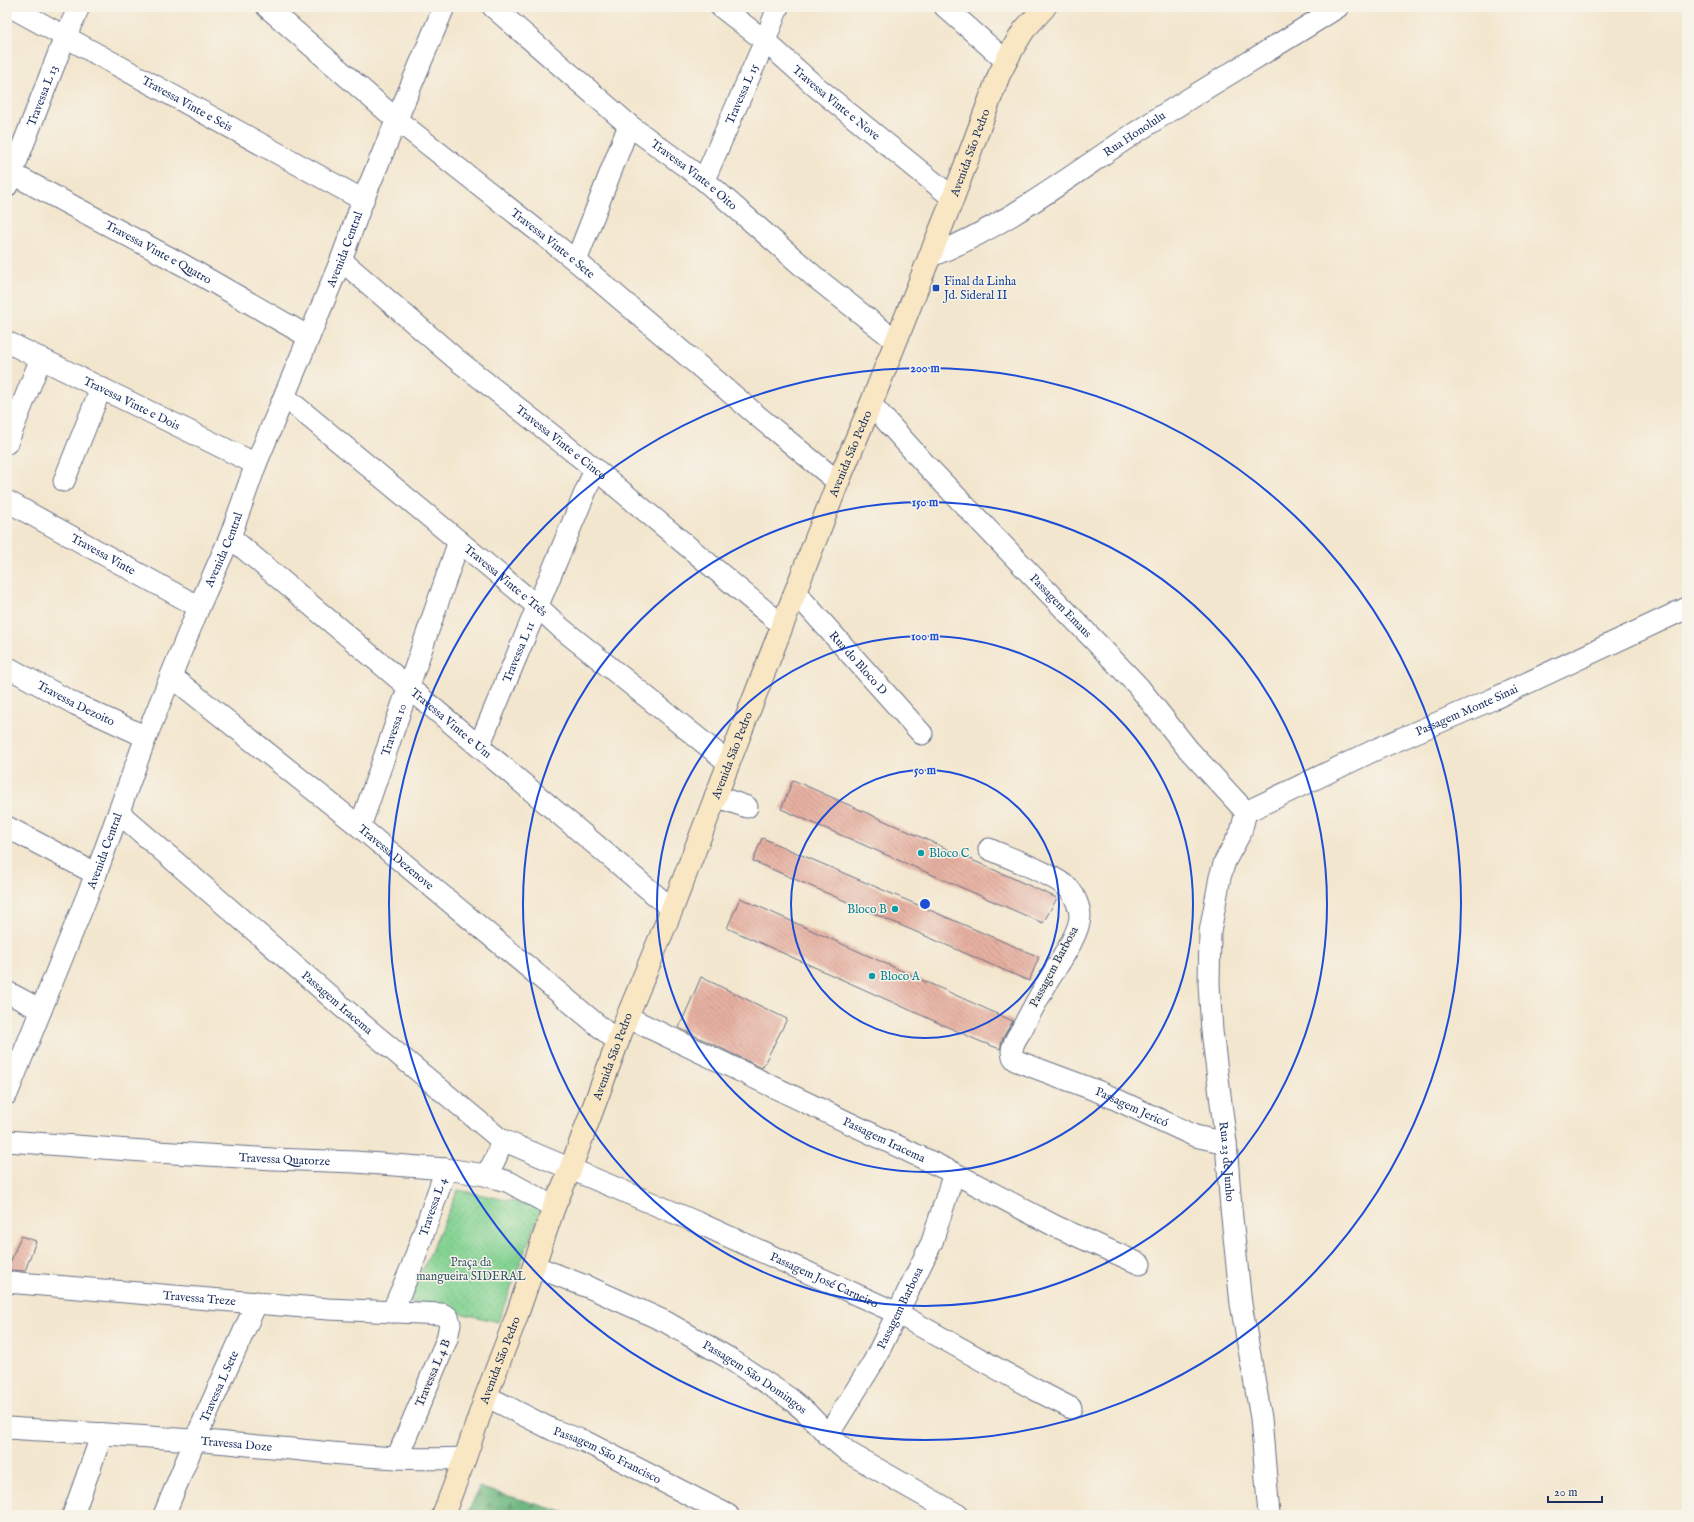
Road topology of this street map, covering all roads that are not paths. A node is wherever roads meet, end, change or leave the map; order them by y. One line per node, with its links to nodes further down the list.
1 (11, 7): 11 (street, Travessa Vinte e Seis)
2 (79, 7): 11 (street, Travessa L 13)
3 (267, 7): 14 (street, Travessa Vinte e Sete)
4 (444, 7): 14 (street, Avenida Central)
5 (493, 7): 15 (street, Travessa Vinte e Oito)
6 (721, 7): 12 (street, Travessa Vinte e Nove)
7 (778, 7): 12 (street, Travessa L 15)
8 (945, 7): 13 (street)
9 (1045, 7): 13 (main road, Avenida São Pedro)
10 (1338, 7): 20 (street, Rua Honolulu)
11 (66, 37): 16 (street, Travessa L 13); 19 (street, Travessa Vinte e Seis)
12 (765, 41): 17 (street, Travessa L 15); 18 (street, Travessa Vinte e Nove)
13 (1006, 61): 18 (main road, Avenida São Pedro)
14 (397, 120): 19 (street, Avenida Central); 22 (street, Travessa Vinte e Sete)
15 (629, 125): 17 (street, Travessa Vinte e Oito); 22 (street)
16 (9, 177): 23 (street, Travessa Vinte e Quatro)
17 (704, 180): 24 (street, Travessa Vinte e Oito)
18 (953, 198): 20 (main road, Avenida São Pedro)
19 (363, 200): 21 (street, Avenida Central)
20 (929, 257): 24 (main road, Avenida São Pedro)
21 (341, 260): 23 (street, Avenida Central); 32 (street, Travessa Vinte e Cinco)
22 (576, 261): 34 (street, Travessa Vinte e Sete)
23 (309, 337): 28 (street, Avenida Central)
24 (896, 341): 29 (main road, Avenida São Pedro)
25 (7, 342): 26 (street, Travessa Vinte e Dois)
26 (41, 358): 27 (street, Travessa Vinte e Dois); 30 (street)
27 (100, 388): 31 (street, Travessa Vinte e Dois); 33 (street)
28 (285, 397): 31 (street, Avenida Central); 37 (street, Travessa Vinte e Três)
29 (871, 404): 34 (main road, Avenida São Pedro); 52 (street, Passagem Emaus)
30 (7, 443)
31 (256, 464): 36 (street, Avenida Central)
32 (595, 469): 40 (street, Travessa L 11); 42 (street, Travessa Vinte e Cinco)
33 (64, 481)
34 (838, 482): 38 (main road, Avenida São Pedro)
35 (7, 502): 39 (street, Travessa Vinte)
36 (230, 537): 39 (street, Avenida Central); 45 (street, Travessa Vinte e Um)
37 (459, 541): 40 (street, Travessa Vinte e Três); 45 (street, Travessa 10)
38 (795, 592): 42 (main road, Avenida São Pedro); 46 (street, Rua do Bloco D)
39 (200, 606): 44 (street, Avenida Central)
40 (537, 606): 48 (street, Travessa L 11); 49 (street, Travessa Vinte e Três)
41 (1687, 608): 52 (street, Passagem Monte Sinai)
42 (782, 624): 49 (main road, Avenida São Pedro)
43 (7, 667): 47 (street, Travessa Dezoito)
44 (172, 676): 47 (street, Avenida Central); 55 (street, Travessa Dezenove)
45 (408, 686): 48 (street, Travessa Vinte e Um); 55 (street, Travessa 10)
46 (922, 734)
47 (146, 737): 53 (street, Avenida Central)
48 (479, 746): 58 (street, Travessa Vinte e Um)
49 (729, 763): 50 (main road, Avenida São Pedro)
50 (715, 796): 51 (street); 58 (main road, Avenida São Pedro)
51 (747, 807)
52 (1246, 812): 67 (street, Rua 23 de Junho)
53 (119, 813): 57 (street, Avenida Central); 65 (street, Passagem Iracema)
54 (7, 827): 57 (street)
55 (360, 827): 62 (street, Travessa Dezenove)
56 (989, 849): 63 (street, Passagem Barbosa)
57 (96, 874): 60 (street, Avenida Central)
58 (672, 909): 61 (main road, Avenida São Pedro)
59 (7, 992): 60 (street)
60 (41, 1010): 64 (street, Avenida Central)
61 (627, 1017): 62 (main road, Avenida São Pedro); 70 (street, Passagem Iracema)
62 (618, 1042): 69 (main road, Avenida São Pedro)
63 (1039, 1068): 67 (street, Passagem Jericó)
64 (7, 1094)
65 (500, 1139): 69 (street, Passagem Iracema); 71 (street)
66 (7, 1141): 68 (street, Travessa Quatorze)
67 (1226, 1143): 92 (street, Rua 23 de Junho)
68 (446, 1169): 71 (street, Travessa Quatorze); 77 (street, Travessa L 4)
69 (570, 1170): 72 (main road, Avenida São Pedro); 78 (street, Passagem José Carneiro)
70 (954, 1173): 73 (street, Passagem Iracema); 78 (street, Passagem Barbosa)
71 (485, 1175): 72 (street, Travessa Quatorze)
72 (554, 1207): 74 (main road, Avenida São Pedro)
73 (1140, 1264)
74 (534, 1266): 79 (main road, Avenida São Pedro); 83 (street, Passagem São Domingos)
75 (7, 1282): 76 (street, Travessa Treze)
76 (257, 1302): 77 (street, Travessa Treze); 84 (street, Travessa L Sete)
77 (392, 1312): 85 (street, Travessa L 4 B)
78 (897, 1313): 80 (street, Passagem José Carneiro); 83 (street, Passagem Barbosa)
79 (486, 1396): 86 (main road, Avenida São Pedro); 90 (street, Passagem São Francisco)
80 (1071, 1408)
81 (7, 1428): 82 (street, Travessa Doze)
82 (102, 1434): 84 (street, Travessa Doze); 87 (street)
83 (828, 1435): 91 (street, Passagem São Domingos)
84 (195, 1440): 85 (street, Travessa Doze); 88 (street, Travessa L Sete)
85 (397, 1458): 86 (street, Travessa Doze)
86 (465, 1458): 89 (main road, Avenida São Pedro)
87 (73, 1515)
88 (164, 1515)
89 (443, 1515)
90 (728, 1515)
91 (958, 1515)
92 (1269, 1515)

